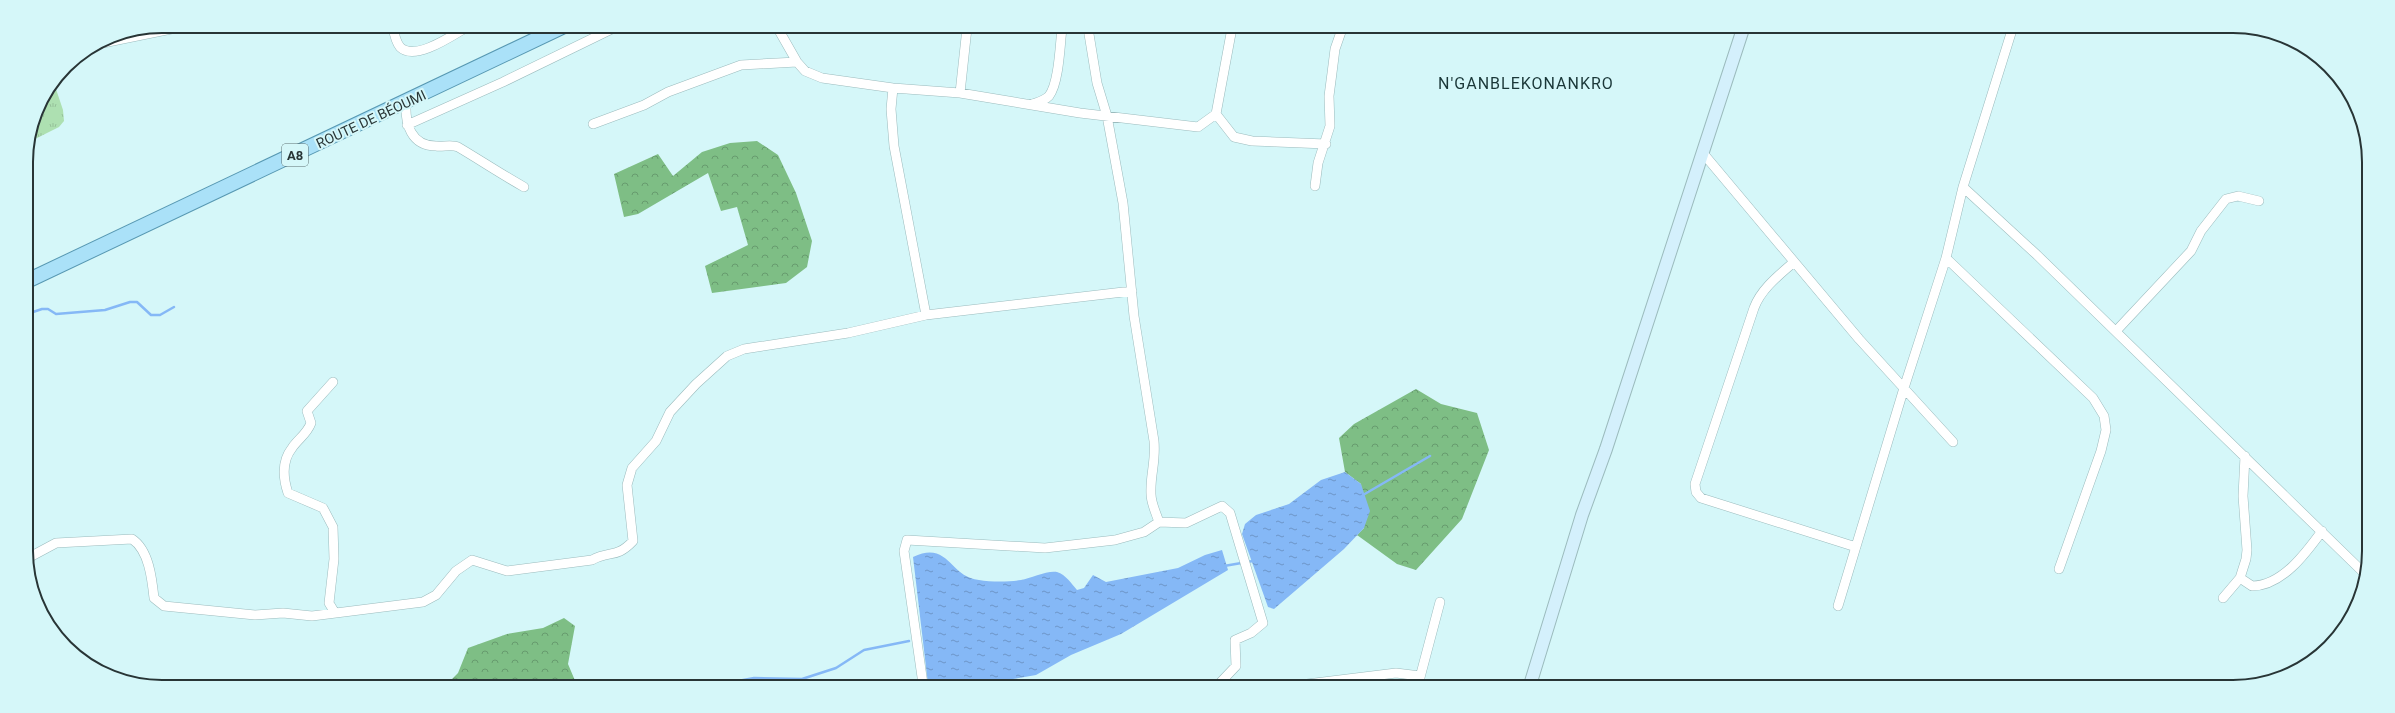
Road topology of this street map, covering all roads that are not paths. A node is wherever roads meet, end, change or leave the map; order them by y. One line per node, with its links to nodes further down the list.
1 (395, 33): 2 (street)
2 (457, 33)
3 (550, 33): 18 (main road, ROUTE DE BÉOUMI / A8)
4 (604, 33): 23 (street)
5 (780, 33): 15 (street)
6 (966, 33): 17 (street)
7 (1061, 33): 19 (street)
8 (1089, 33): 21 (street)
9 (1231, 33): 20 (street)
10 (1341, 33): 24 (street)
11 (1743, 33): 25 (main road)
12 (2011, 33): 28 (street)
13 (149, 34): 14 (street)
14 (125, 38)
15 (797, 62): 16 (street); 22 (street)
16 (893, 88): 17 (street); 34 (street)
17 (960, 93): 19 (street)
18 (406, 103): 23 (street); 32 (main road, ROUTE DE BÉOUMI / A8)
19 (1028, 104): 21 (street)
20 (1216, 114): 21 (street); 24 (street)
21 (1107, 116): 33 (street)
22 (593, 124)
23 (407, 125): 26 (street)
24 (1326, 144): 27 (street)
25 (1702, 152): 31 (street); 55 (main road)
26 (524, 186)
27 (1315, 186)
28 (1963, 187): 30 (street); 35 (street)
29 (2259, 201): 35 (street)
30 (1946, 258): 37 (street); 44 (street)
31 (1794, 262): 37 (street); 42 (street)
32 (33, 278)
33 (1132, 291): 34 (street); 40 (street)
34 (926, 316): 50 (street)
35 (2116, 331): 39 (street)
36 (333, 382): 50 (street)
37 (1904, 388): 38 (street); 42 (street)
38 (1953, 442)
39 (2245, 456): 41 (street); 46 (street)
40 (1159, 522): 51 (street); 52 (street)
41 (2322, 531): 45 (street); 46 (street)
42 (1856, 548): 49 (street)
43 (33, 555): 50 (street)
44 (2058, 569)
45 (2361, 570)
46 (2240, 578): 47 (street)
47 (2223, 598)
48 (1440, 602): 54 (street)
49 (1838, 606)
50 (335, 613)
51 (922, 680)
52 (1223, 680)
53 (1339, 680): 54 (street)
54 (1419, 680)
55 (1532, 680)

